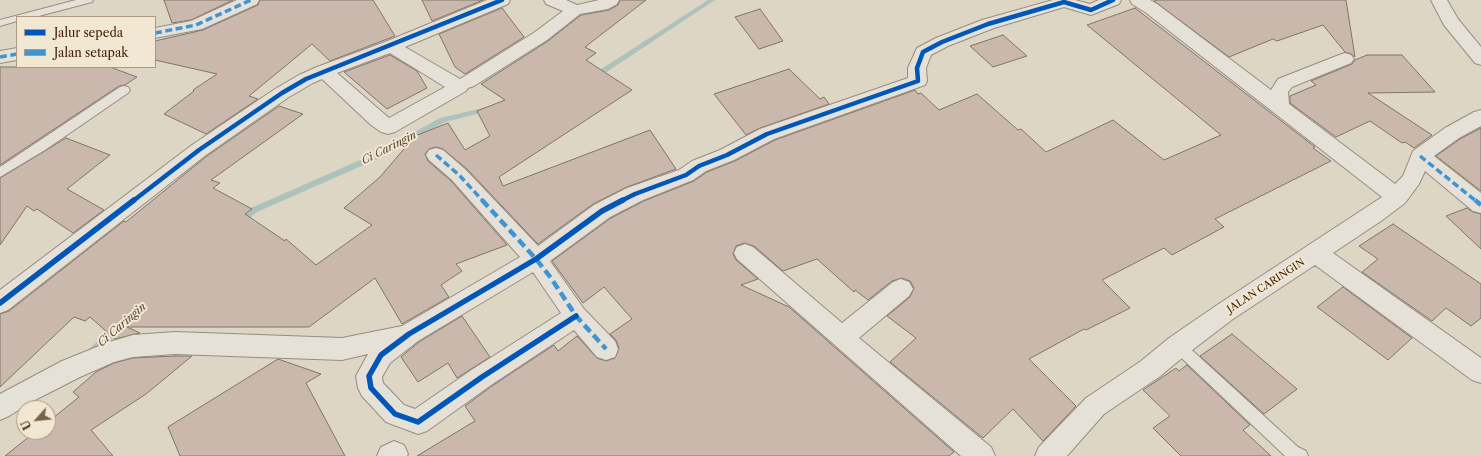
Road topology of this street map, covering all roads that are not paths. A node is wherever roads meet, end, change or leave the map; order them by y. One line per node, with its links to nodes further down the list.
1 (88, 0): 11 (lane)
2 (251, 0): 14 (street)
3 (502, 0): 15 (street)
4 (552, 0): 10 (street)
5 (612, 0): 10 (street)
6 (1113, 0): 9 (street)
7 (1138, 0): 23 (street)
8 (1439, 0): 19 (street)
9 (1062, 1): 32 (street)
10 (575, 10): 21 (street)
11 (27, 16)
12 (16, 18): 13 (lane)
13 (0, 23)
14 (156, 33)
15 (390, 46): 20 (street); 20 (street)
16 (16, 54): 17 (street)
17 (0, 57)
18 (1345, 59): 23 (street)
19 (1481, 60)
20 (324, 71): 34 (street)
21 (468, 82)
22 (124, 90): 27 (lane)
23 (1280, 107): 28 (street)
24 (1481, 117): 26 (street)
25 (436, 155): 32 (street)
26 (1420, 156): 28 (street, JALAN CARINGIN); 29 (street)
27 (0, 173)
28 (1397, 197): 31 (street, JALAN CARINGIN)
29 (1481, 206)
30 (745, 253): 37 (street)
31 (1316, 253): 38 (street, JALAN CARINGIN); 40 (street)
32 (536, 259): 35 (street); 36 (street)
33 (901, 289): 37 (street)
34 (0, 303)
35 (576, 316): 36 (street); 39 (street)
36 (409, 334): 41 (street)
37 (842, 338): 42 (street)
38 (1178, 346): 43 (street, JALAN CARINGIN); 44 (lane)
39 (606, 349)
40 (1481, 372)
41 (0, 408)
42 (981, 456)
43 (1049, 456)
44 (1300, 456)

